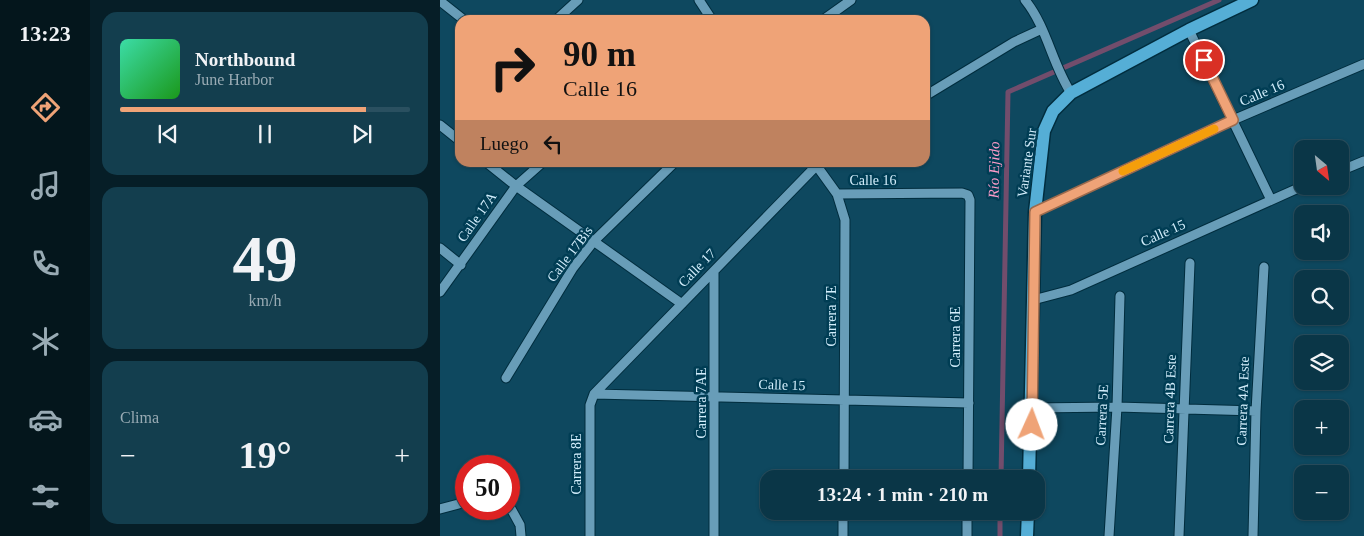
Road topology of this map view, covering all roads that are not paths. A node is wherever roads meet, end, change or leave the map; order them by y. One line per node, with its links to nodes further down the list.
1 (578, 0): 8 (street)
2 (699, 0): 9 (street)
3 (851, 0): 10 (street)
4 (1024, 0): 11 (street)
5 (1252, 0): 12 (main road, Variante Sur)
6 (440, 1): 7 (street)
7 (458, 15)
8 (562, 15)
9 (708, 15)
10 (830, 15)
11 (1042, 29): 14 (street); 15 (street)
12 (1189, 30): 15 (main road, Variante Sur); 16 (street)
13 (1364, 64): 16 (street, Calle 16)
14 (930, 93)
15 (1071, 93): 31 (main road, Variante Sur)
16 (1233, 120): 30 (street); 31 (street, Calle 16)
17 (440, 125): 18 (street)
18 (455, 137)
19 (1364, 161): 25 (street)
20 (492, 167): 26 (street)
21 (537, 167): 26 (street, Calle 17A)
22 (670, 167): 32 (street, Calle 17Bis)
23 (813, 167): 37 (street, Calle 17)
24 (820, 167): 28 (street, Carrera 7E)
25 (1349, 167)
26 (516, 186): 32 (street); 35 (street, Calle 17A)
27 (1294, 190): 30 (street, Calle 15)
28 (838, 194): 29 (street, Calle 16); 45 (street, Carrera 7E)
29 (968, 195): 46 (street, Carrera 6E)
30 (1271, 200): 40 (street, Calle 15)
31 (1035, 212): 40 (main road, Variante Sur)
32 (594, 241): 41 (street); 42 (street, Calle 17Bis)
33 (440, 248): 35 (street)
34 (1190, 263): 49 (street, Carrera 4B Este)
35 (461, 265): 38 (street, Calle 17A)
36 (1264, 266): 50 (street, Carrera 4A Este)
37 (714, 271): 41 (street, Calle 17); 44 (street, Carrera 7AE)
38 (440, 292)
39 (1120, 296): 47 (street, Carrera 5E)
40 (1033, 300): 48 (main road, Variante Sur)
41 (682, 304): 43 (street, Calle 17)
42 (506, 378)
43 (594, 394): 44 (street, Calle 15); 61 (street, Carrera 8E)
44 (715, 396): 45 (street, Calle 15); 62 (street, Carrera 7AE)
45 (845, 401): 46 (street, Calle 15); 51 (street, Carrera 7E)
46 (969, 403): 52 (street, Carrera 6E)
47 (1117, 407): 48 (street); 49 (street); 66 (street, Carrera 5E)
48 (1032, 408): 53 (main road, Variante Sur)
49 (1183, 408): 50 (street); 67 (street, Carrera 4B Este)
50 (1256, 411): 68 (street, Carrera 4A Este)
51 (844, 470)
52 (968, 470)
53 (1029, 470)
54 (455, 505): 55 (street)
55 (440, 509)
56 (517, 520): 60 (street)
57 (843, 520): 63 (street)
58 (967, 520): 64 (street)
59 (1028, 520): 65 (main road)
60 (521, 536)
61 (590, 536)
62 (714, 536)
63 (843, 536)
64 (967, 536)
65 (1027, 536)
66 (1109, 536)
67 (1179, 536)
68 (1253, 536)

